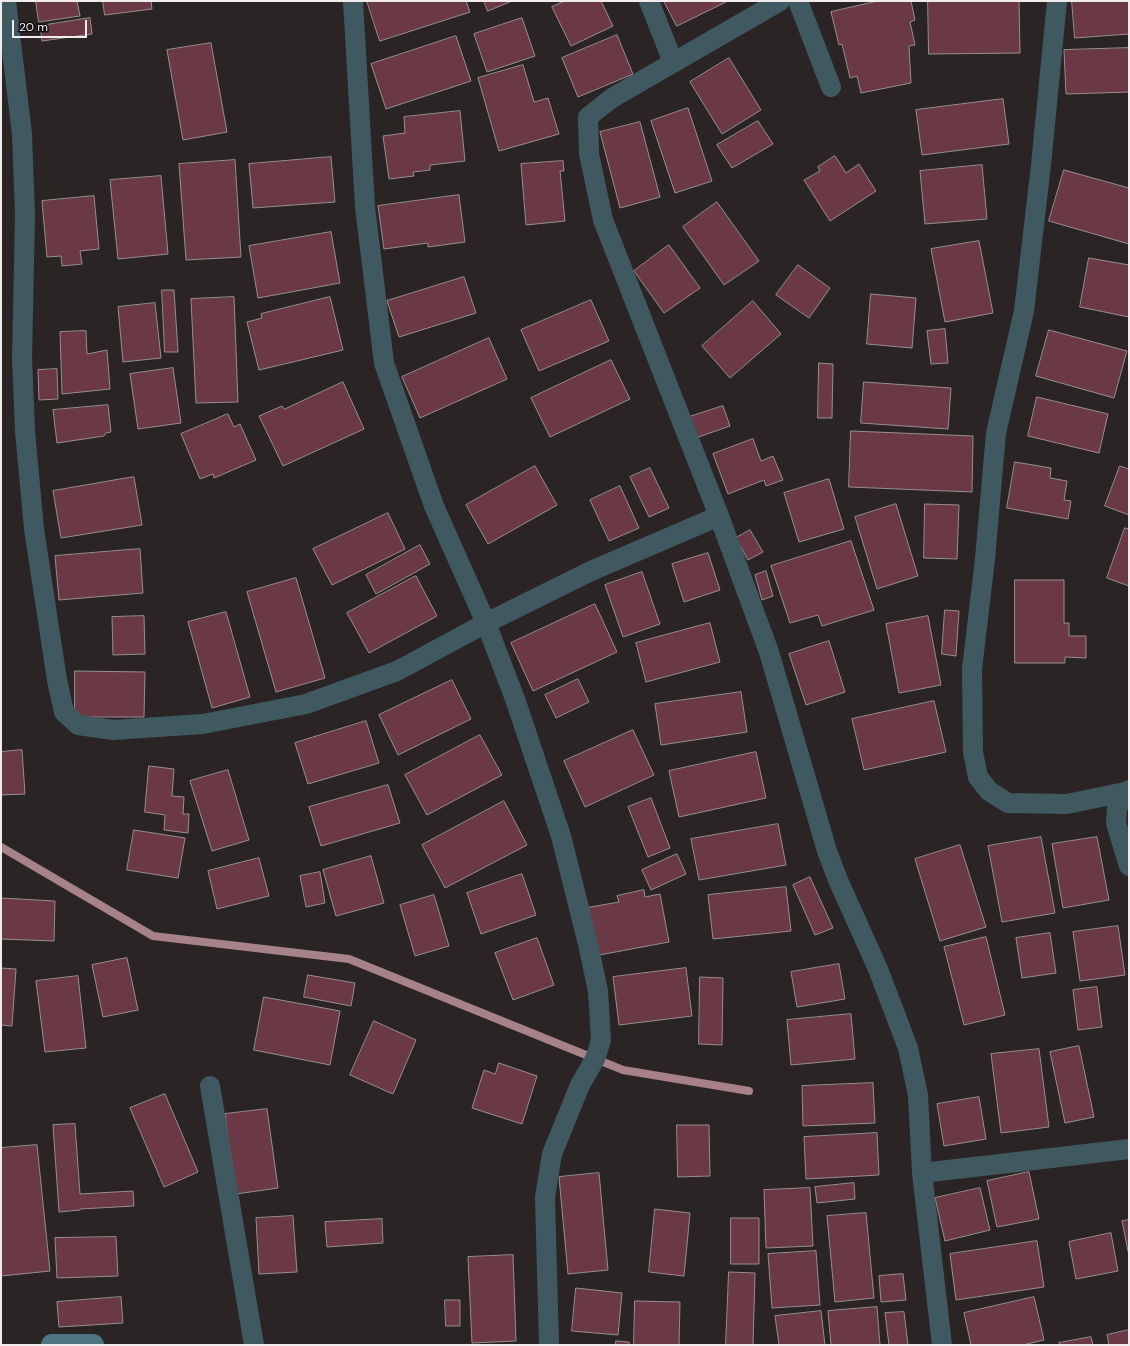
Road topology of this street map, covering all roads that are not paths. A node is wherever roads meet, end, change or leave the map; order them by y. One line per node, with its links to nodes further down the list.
1 (6, 1): 10 (street)
2 (353, 1): 10 (street)
3 (649, 1): 7 (street)
4 (780, 1): 7 (street)
5 (798, 1): 8 (street)
6 (1057, 1): 11 (street)
7 (673, 62): 9 (street)
8 (831, 87)
9 (720, 516): 10 (street); 15 (street)
10 (486, 623): 19 (street)
11 (1127, 791): 12 (street)
12 (1129, 866)
13 (210, 1086): 18 (street)
14 (1129, 1149): 15 (street)
15 (922, 1173): 20 (street)
16 (52, 1345): 17 (street)
17 (94, 1345)
18 (254, 1345)
19 (550, 1345)
20 (942, 1345)

